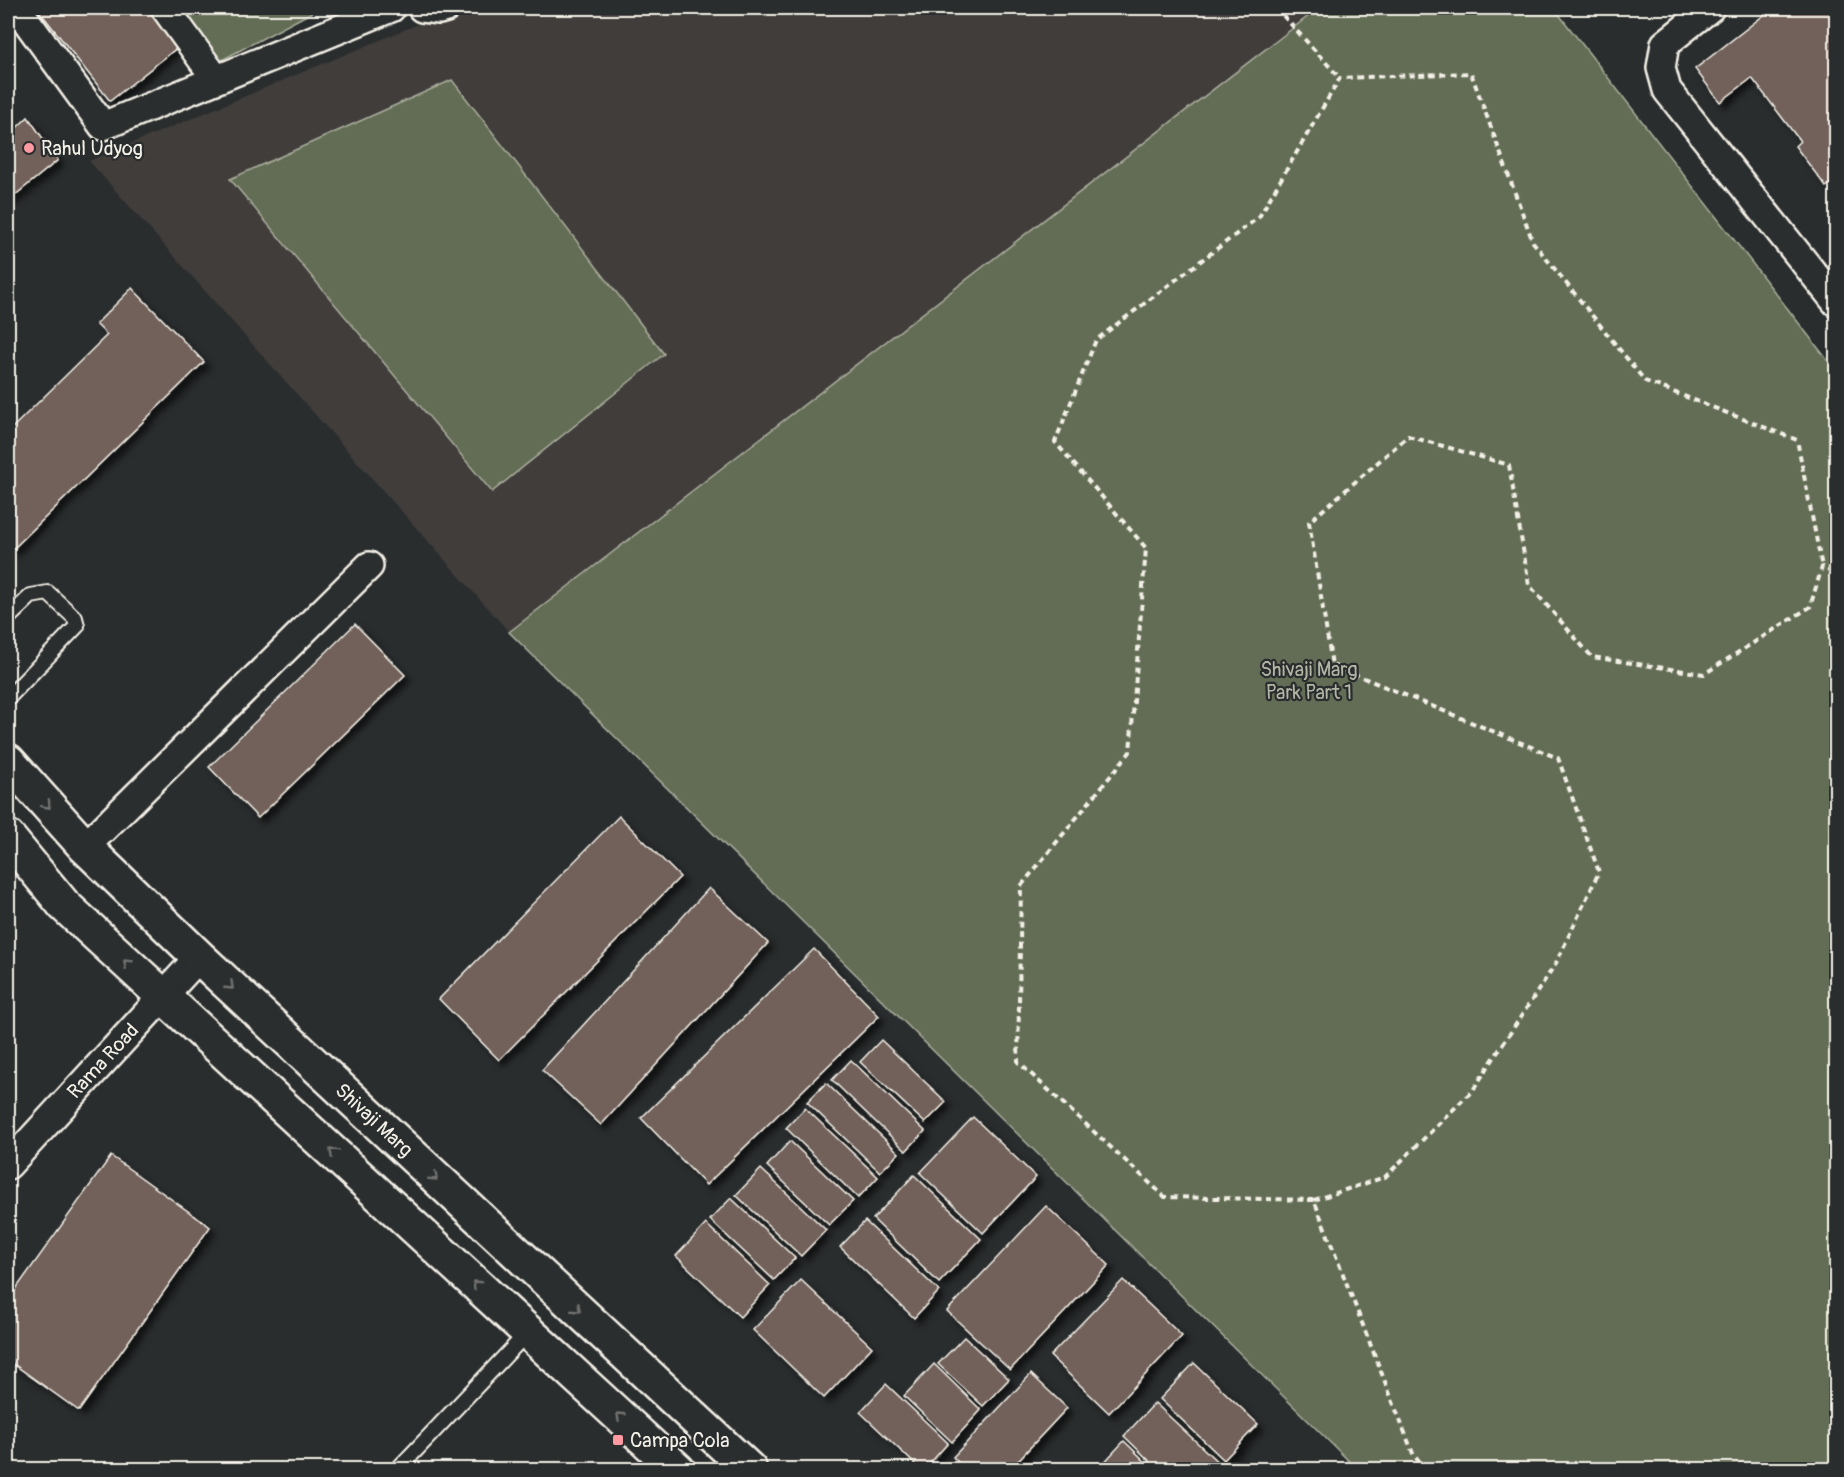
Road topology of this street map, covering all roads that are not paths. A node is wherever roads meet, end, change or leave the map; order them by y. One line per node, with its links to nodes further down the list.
1 (17, 8): 7 (street)
2 (165, 8): 7 (street)
3 (391, 8): 7 (street)
4 (422, 8): 5 (street)
5 (446, 8)
6 (1710, 8): 8 (street)
7 (216, 79)
8 (1836, 302)
9 (369, 566): 14 (street)
10 (8, 618): 11 (lane)
11 (8, 698)
12 (8, 761): 14 (main road, Shivaji Marg, one-way to 14)
13 (8, 837): 16 (main road, one-way to 13)
14 (85, 847): 15 (main road, Shivaji Marg)
15 (199, 957): 16 (street, Rama Road); 23 (main road, Shivaji Marg, one-way to 23)
16 (163, 996): 17 (street, Rama Road); 18 (main road, one-way to 16)
17 (8, 1166)
18 (528, 1332): 21 (lane); 22 (main road, one-way to 18)
19 (8, 1466): 20 (lane)
20 (11, 1470)
21 (397, 1470)
22 (678, 1470)
23 (750, 1470)

